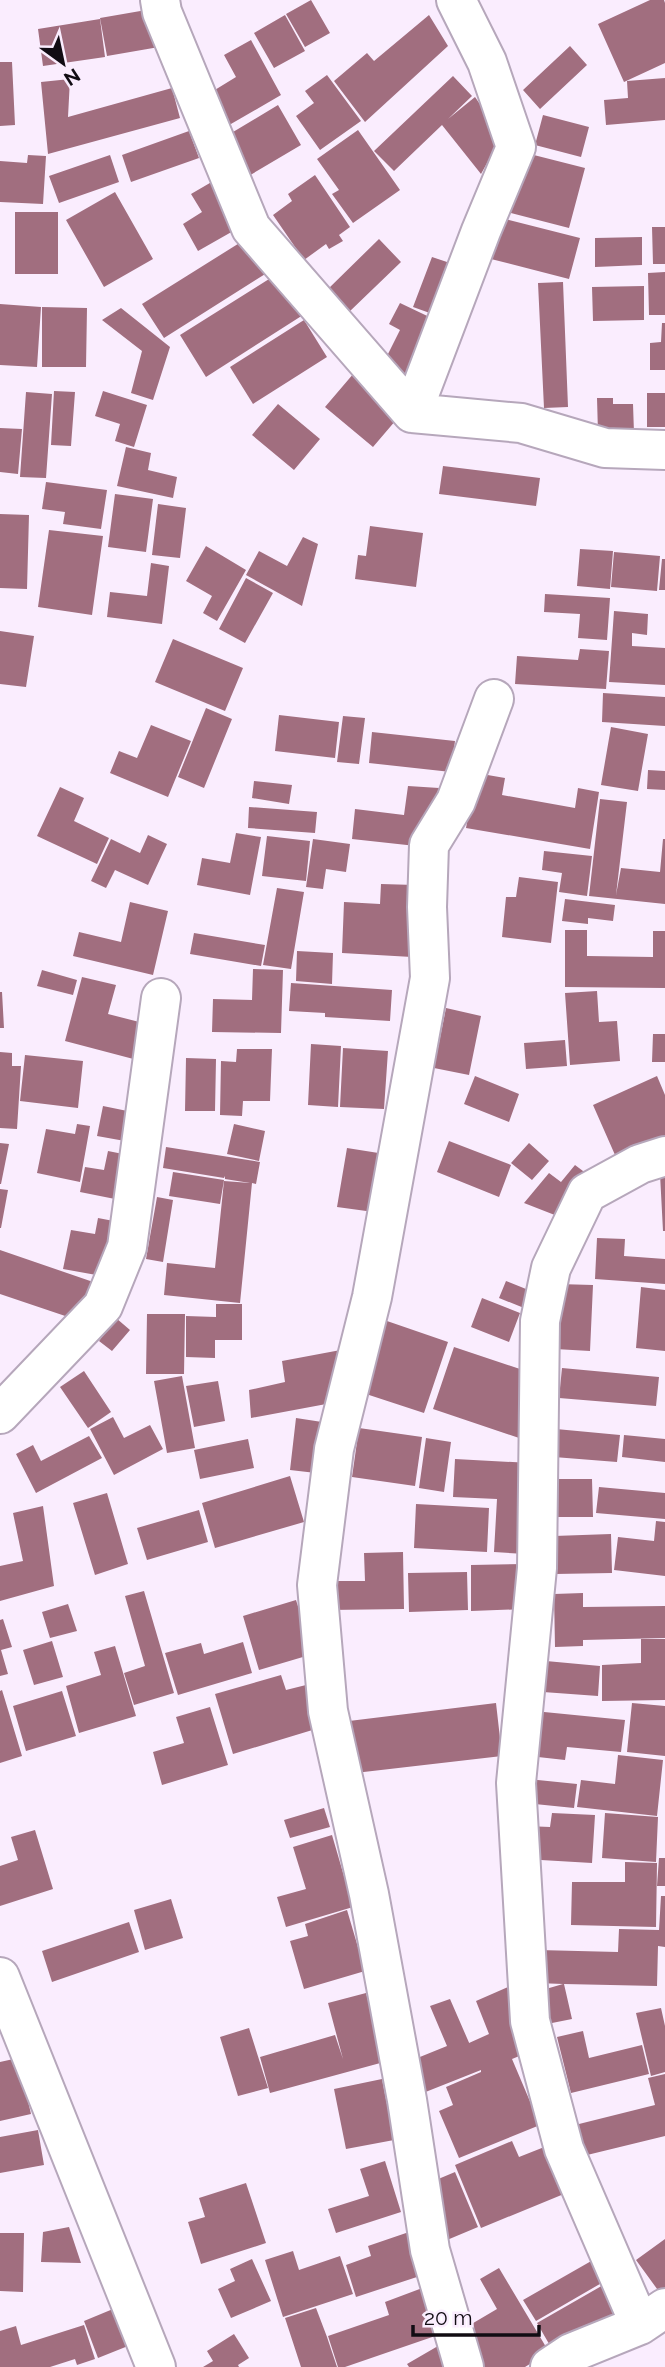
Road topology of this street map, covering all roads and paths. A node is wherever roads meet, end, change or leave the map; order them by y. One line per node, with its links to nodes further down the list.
1 (160, 0): 3 (street)
2 (456, 0): 3 (street)
3 (412, 413): 4 (street)
4 (665, 450)
5 (494, 699): 12 (street)
6 (161, 998): 8 (street)
7 (665, 1156): 10 (street)
8 (0, 1414)
9 (0, 1977): 11 (street)
10 (652, 2317): 13 (street)
11 (156, 2367)
12 (464, 2367)
13 (550, 2367)

